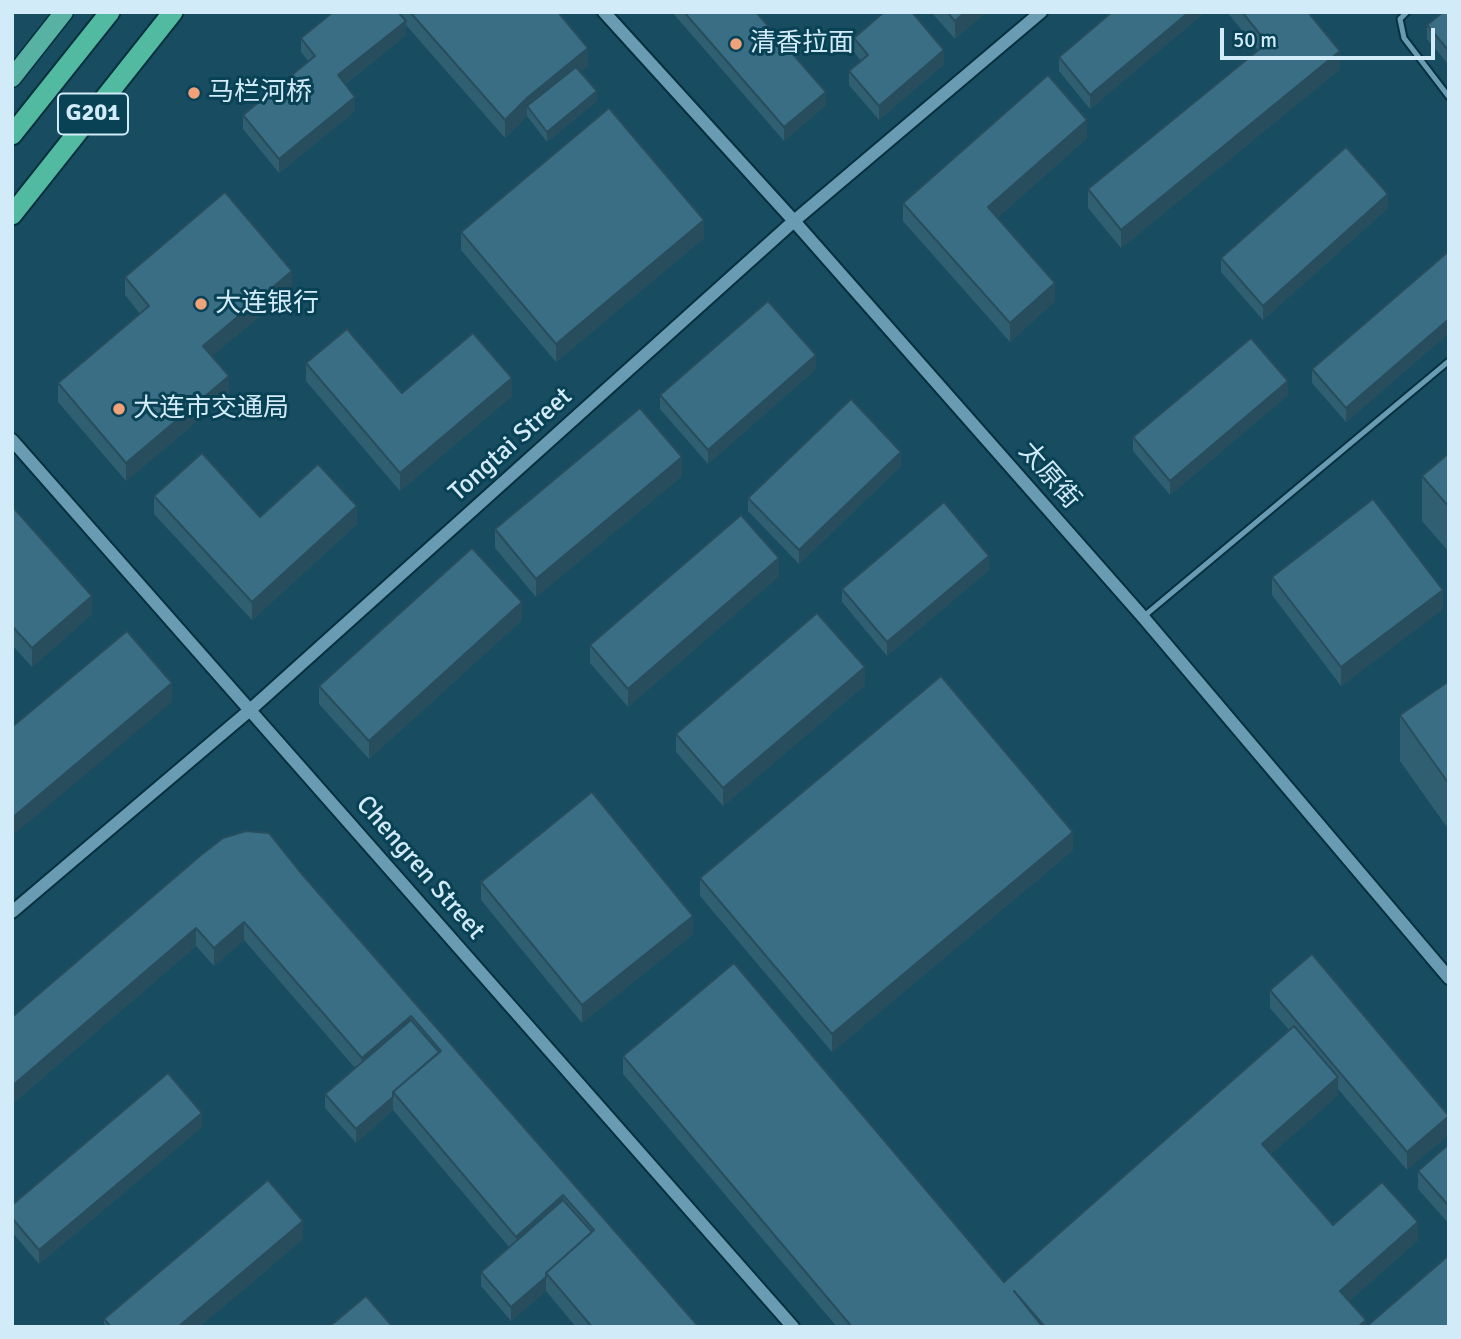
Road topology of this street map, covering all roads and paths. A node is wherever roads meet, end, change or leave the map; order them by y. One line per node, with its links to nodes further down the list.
1 (64, 12): 7 (main road)
2 (110, 12): 9 (highway, G201)
3 (173, 12): 10 (highway, G201)
4 (604, 12): 11 (street, 太原街)
5 (1041, 12): 11 (street, Tongtai Street)
6 (1407, 12): 8 (lane)
7 (12, 78)
8 (1449, 97)
9 (12, 135)
10 (12, 215)
11 (794, 221): 14 (street, 太原街); 15 (street, Tongtai Street)
12 (1449, 361): 14 (lane)
13 (12, 440): 15 (street, Chengren Street)
14 (1143, 617): 17 (street, 太原街)
15 (250, 710): 16 (street, Tongtai Street); 18 (street, Chengren Street)
16 (12, 912)
17 (1449, 978)
18 (793, 1327)

